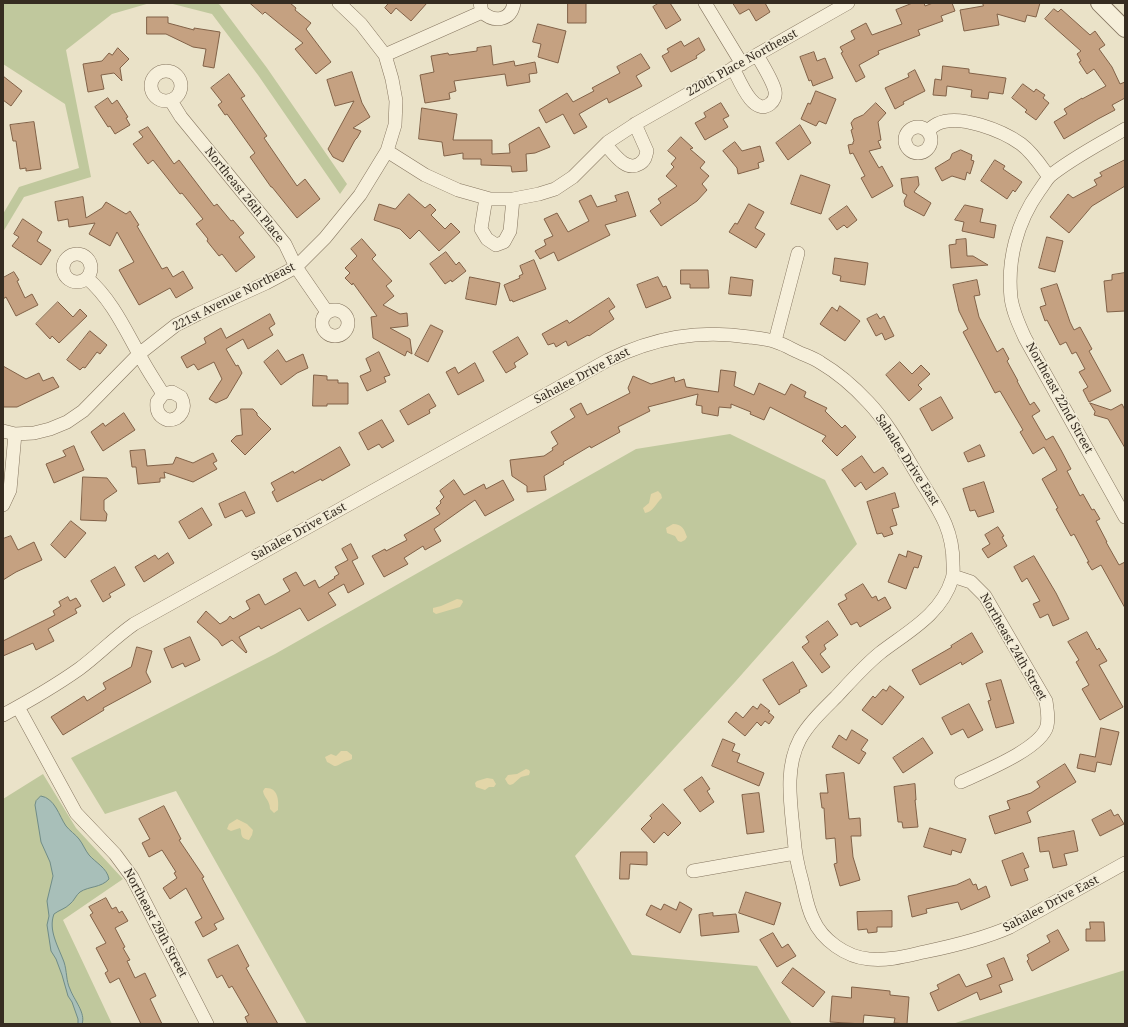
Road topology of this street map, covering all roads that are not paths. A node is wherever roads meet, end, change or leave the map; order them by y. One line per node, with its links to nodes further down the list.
1 (339, 3): 8 (street)
2 (514, 3): 6 (street)
3 (705, 3): 10 (street)
4 (848, 3): 9 (street, 220th Place Northeast)
5 (1100, 3): 7 (street)
6 (481, 8): 8 (street)
7 (1125, 29)
8 (385, 55): 16 (street, 221st Avenue Northeast)
9 (757, 55): 10 (street, 220th Place Northeast); 10 (street)
10 (737, 66): 12 (street, 220th Place Northeast)
11 (171, 101): 21 (street, Northeast 26th Place)
12 (635, 124): 15 (street, 220th Place Northeast); 15 (street)
13 (1125, 129): 17 (street, Northeast 22nd Street)
14 (927, 131): 17 (street)
15 (606, 145): 19 (street, 220th Place Northeast)
16 (387, 150): 18 (street, 220th Place Northeast); 21 (street, 221st Avenue Northeast)
17 (1049, 178): 29 (street, Northeast 22nd Street)
18 (486, 198): 19 (street, 220th Place Northeast); 19 (street)
19 (513, 199)
20 (798, 253): 24 (street)
21 (296, 267): 23 (street, Northeast 26th Place); 25 (street, 221st Avenue Northeast)
22 (87, 278): 25 (street)
23 (327, 312)
24 (775, 341): 30 (street, Sahalee Drive East); 31 (street, Sahalee Drive East)
25 (139, 354): 26 (street); 27 (street, 221st Avenue Northeast)
26 (163, 394)
27 (9, 432): 28 (street)
28 (3, 505)
29 (1125, 517)
30 (953, 576): 33 (street, Northeast 24th Street); 34 (street, Sahalee Drive East)
31 (18, 707): 32 (street, Sahalee Drive East); 37 (street, Northeast 29th Street)
32 (3, 715)
33 (961, 782)
34 (795, 852): 35 (street, Sahalee Drive East); 36 (street)
35 (1125, 863)
36 (693, 870)
37 (207, 1024)

